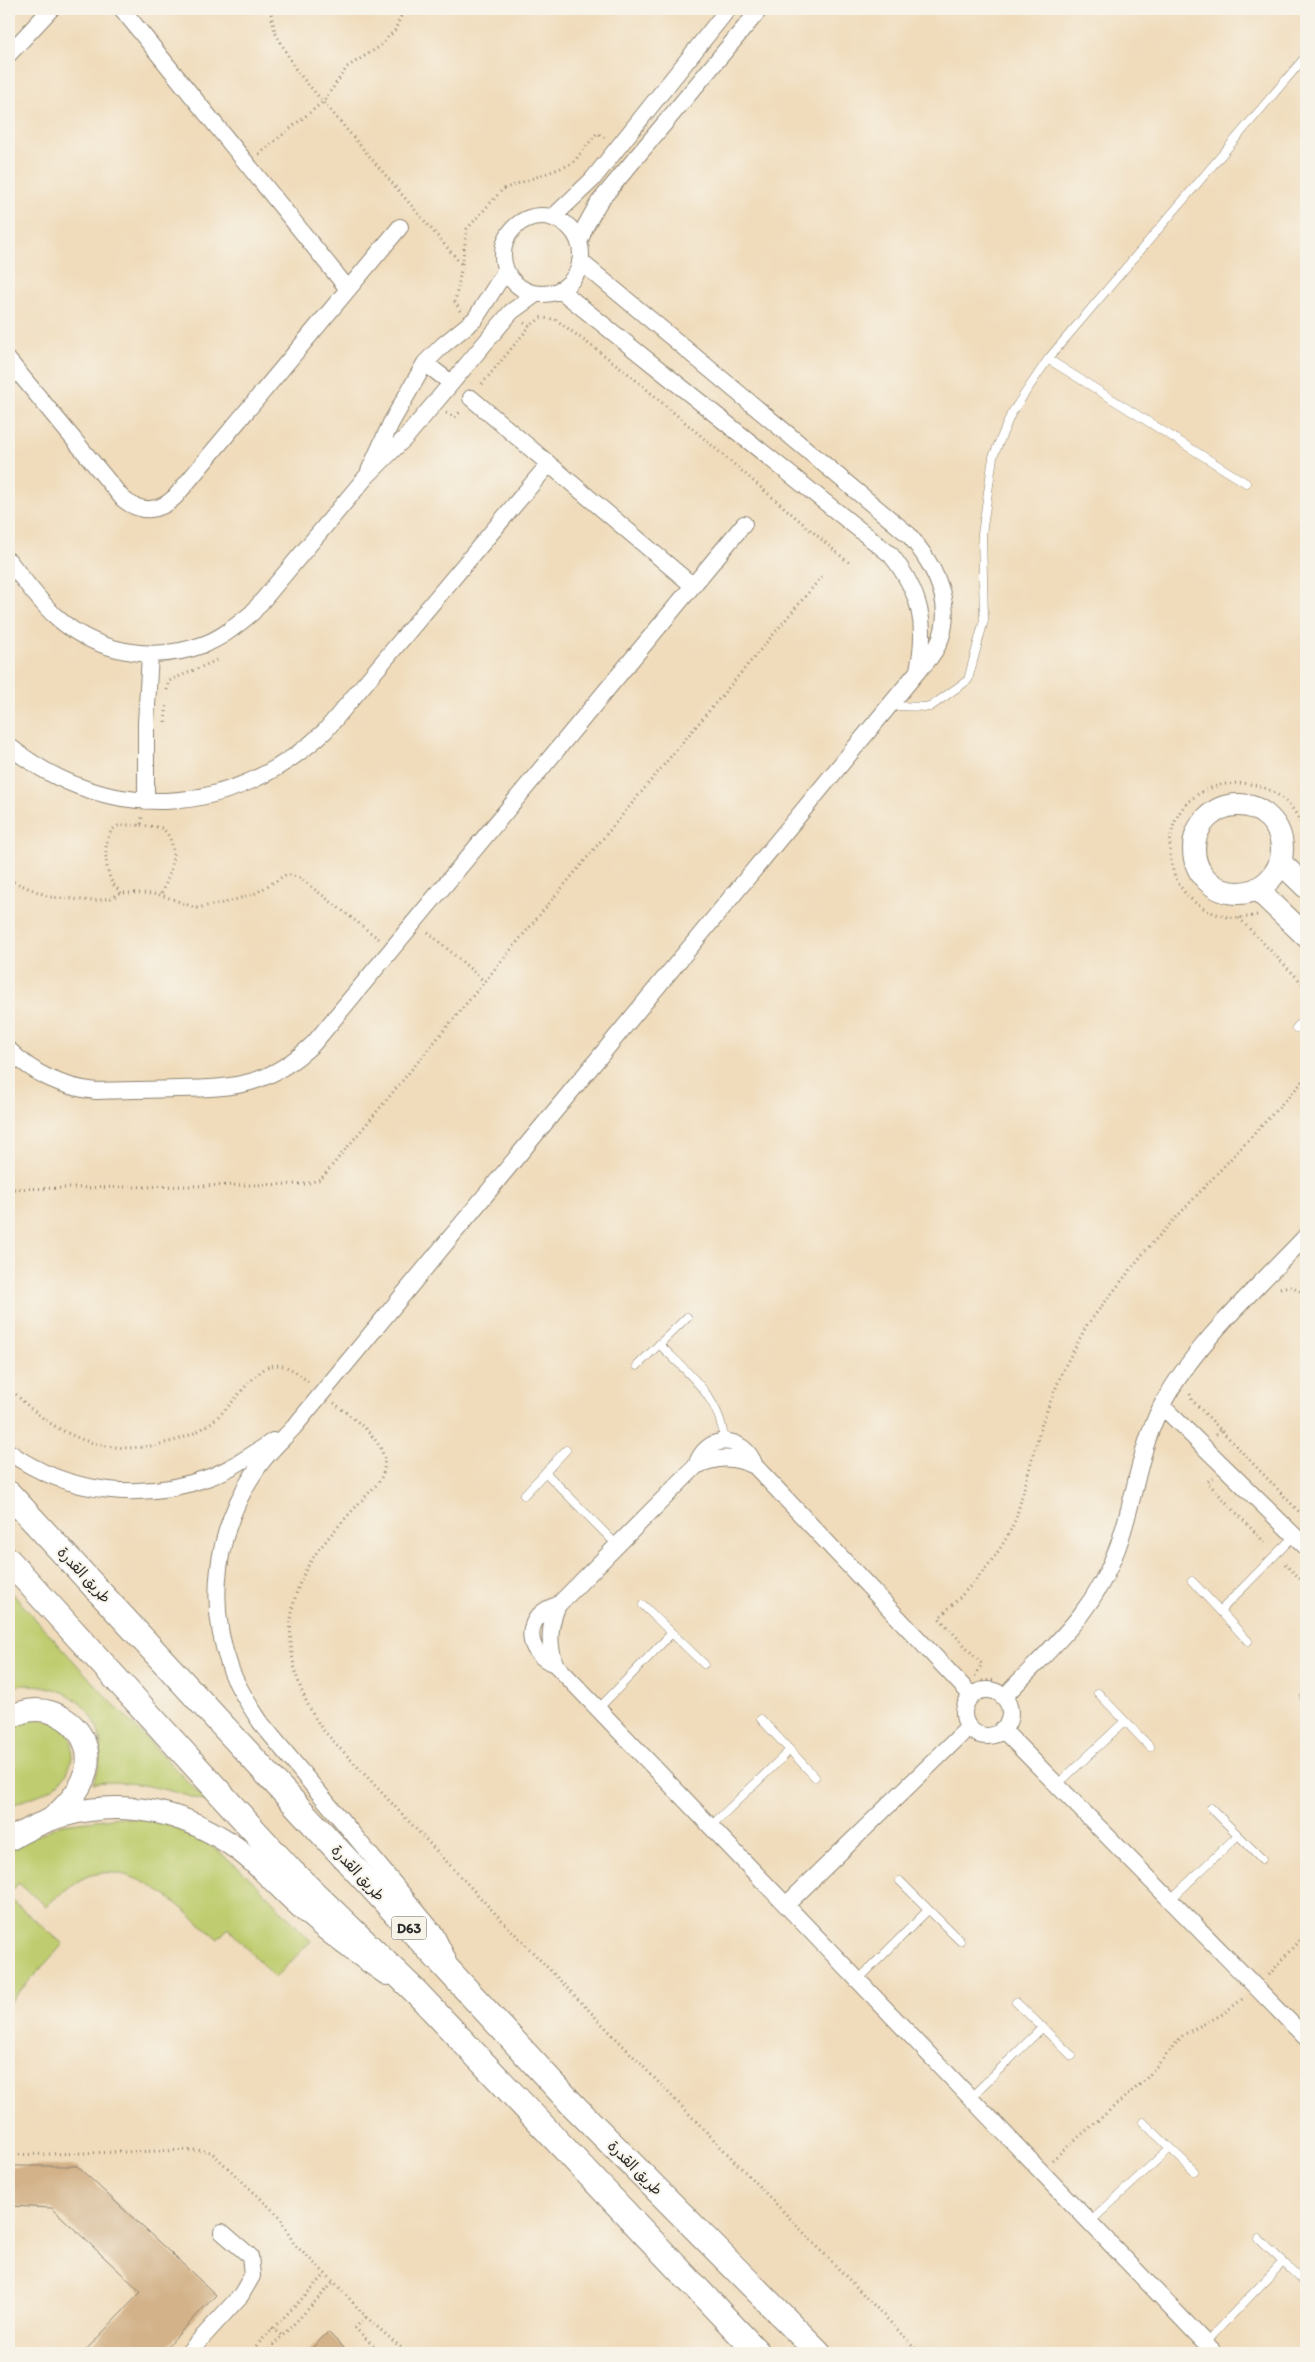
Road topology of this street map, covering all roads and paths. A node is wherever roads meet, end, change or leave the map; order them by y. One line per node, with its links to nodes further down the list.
1 (51, 9): 7 (street)
2 (122, 9): 11 (street)
3 (270, 9): 9 (path)
4 (404, 9): 9 (path)
5 (728, 9): 10 (street)
6 (752, 12): 14 (street)
7 (9, 54)
8 (1306, 56): 24 (lane)
9 (324, 101): 11 (path); 16 (path)
10 (618, 147): 12 (street); 16 (path)
11 (247, 164): 18 (street)
12 (552, 218): 14 (street); 17 (street)
13 (400, 227): 18 (street)
14 (579, 243): 15 (street)
15 (580, 261): 19 (street); 40 (street)
16 (462, 264): 22 (path)
17 (506, 270): 20 (street); 22 (street)
18 (348, 289): 27 (street)
19 (560, 290): 20 (street); 40 (street)
20 (536, 294): 28 (street)
21 (517, 320): 23 (path)
22 (472, 322): 26 (street)
23 (530, 326): 29 (path); 36 (path)
24 (1048, 360): 33 (lane); 41 (lane)
25 (9, 361): 27 (street)
26 (425, 363): 28 (street); 32 (street)
27 (15, 381)
28 (451, 383): 32 (street)
29 (471, 398): 30 (path); 31 (street)
30 (443, 412)
31 (548, 465): 38 (street); 43 (street)
32 (366, 477): 39 (street)
33 (1246, 483)
34 (744, 524): 38 (street)
35 (9, 561): 39 (street)
36 (849, 563)
37 (824, 574): 57 (path)
38 (692, 585): 54 (street)
39 (150, 654): 43 (street)
40 (918, 671): 41 (street)
41 (889, 706): 72 (street)
42 (9, 746): 43 (street)
43 (145, 801): 44 (path)
44 (141, 826): 50 (path); 51 (path)
45 (1306, 849): 53 (path)
46 (1280, 862): 48 (street); 48 (street); 49 (street)
47 (9, 880): 50 (path)
48 (1257, 888): 52 (street)
49 (1306, 888)
50 (122, 893): 51 (path)
51 (161, 895): 56 (path)
52 (1275, 907): 53 (path); 55 (street)
53 (1238, 918): 58 (path)
54 (416, 921): 56 (street); 57 (path)
55 (1306, 936)
56 (392, 948): 61 (street)
57 (484, 981): 63 (path)
58 (1306, 987)
59 (1306, 1017): 60 (lane)
60 (1296, 1028)
61 (9, 1050)
62 (1306, 1078): 95 (path)
63 (9, 1189)
64 (1304, 1243): 73 (street)
65 (1276, 1290): 66 (path)
66 (1306, 1297)
67 (687, 1317): 68 (lane)
68 (659, 1344): 69 (lane); 76 (lane)
69 (637, 1366)
70 (1191, 1386): 75 (path)
71 (9, 1387): 72 (path)
72 (322, 1393): 74 (street); 151 (path)
73 (1162, 1406): 84 (street); 95 (street)
74 (294, 1427): 78 (street); 119 (street)
75 (1220, 1429)
76 (724, 1441): 79 (street); 80 (street)
77 (566, 1450): 81 (lane)
78 (9, 1452)
79 (696, 1466): 80 (street); 85 (street)
80 (755, 1466): 96 (street)
81 (545, 1472): 83 (lane); 85 (lane)
82 (9, 1494): 119 (main road, طريق القدرة / D63)
83 (524, 1494)
84 (1295, 1535): 86 (street); 90 (lane)
85 (617, 1545): 97 (street)
86 (1306, 1547)
87 (9, 1561): 122 (main road, D63)
88 (1192, 1581): 90 (lane)
89 (642, 1605): 91 (lane)
90 (1220, 1611): 92 (lane)
91 (671, 1634): 93 (lane); 97 (lane)
92 (1248, 1641)
93 (704, 1664)
94 (1098, 1693): 100 (lane)
95 (1006, 1694): 96 (street); 102 (street)
96 (972, 1696): 101 (street)
97 (598, 1708): 109 (street)
98 (9, 1719): 108 (street)
99 (761, 1719): 104 (lane)
100 (1125, 1721): 103 (lane); 106 (lane)
101 (969, 1727): 102 (street); 115 (street)
102 (1002, 1730): 106 (street)
103 (1150, 1748)
104 (790, 1750): 105 (lane); 109 (lane)
105 (815, 1777)
106 (1057, 1785): 114 (street)
107 (1212, 1808): 110 (lane)
108 (52, 1818): 111 (street); 122 (street)
109 (711, 1826): 115 (street)
110 (1238, 1835): 112 (lane); 114 (lane)
111 (9, 1840)
112 (1262, 1859)
113 (900, 1881): 116 (lane)
114 (1170, 1900): 121 (street)
115 (786, 1905): 120 (street)
116 (928, 1910): 118 (lane); 120 (lane)
117 (1306, 1932): 121 (path)
118 (960, 1941)
119 (449, 1972): 150 (main road, طريق القدرة / D63)
120 (858, 1980): 127 (street)
121 (1257, 1988): 125 (street); 131 (path)
122 (416, 1992): 149 (main road, D63)
123 (1016, 2002): 124 (lane)
124 (1043, 2028): 126 (lane); 127 (lane)
125 (1306, 2038)
126 (1072, 2056)
127 (970, 2098): 131 (street)
128 (1143, 2122): 129 (lane)
129 (1170, 2148): 132 (lane); 133 (lane)
130 (9, 2155): 137 (path)
131 (1040, 2171): 133 (street)
132 (1194, 2171)
133 (1090, 2222): 143 (street)
134 (222, 2232): 144 (street)
135 (1259, 2239): 136 (lane)
136 (1282, 2263): 139 (lane); 143 (lane)
137 (325, 2275): 138 (path); 141 (path)
138 (334, 2282): 140 (path); 142 (path)
139 (1306, 2284)
140 (366, 2317): 147 (path); 148 (path)
141 (272, 2328): 142 (path); 145 (path)
142 (282, 2336): 146 (path)
143 (1210, 2348)
144 (188, 2353)
145 (249, 2353)
146 (266, 2353)
147 (375, 2353)
148 (407, 2353)
149 (758, 2353)
150 (819, 2353)
151 (920, 2353)

